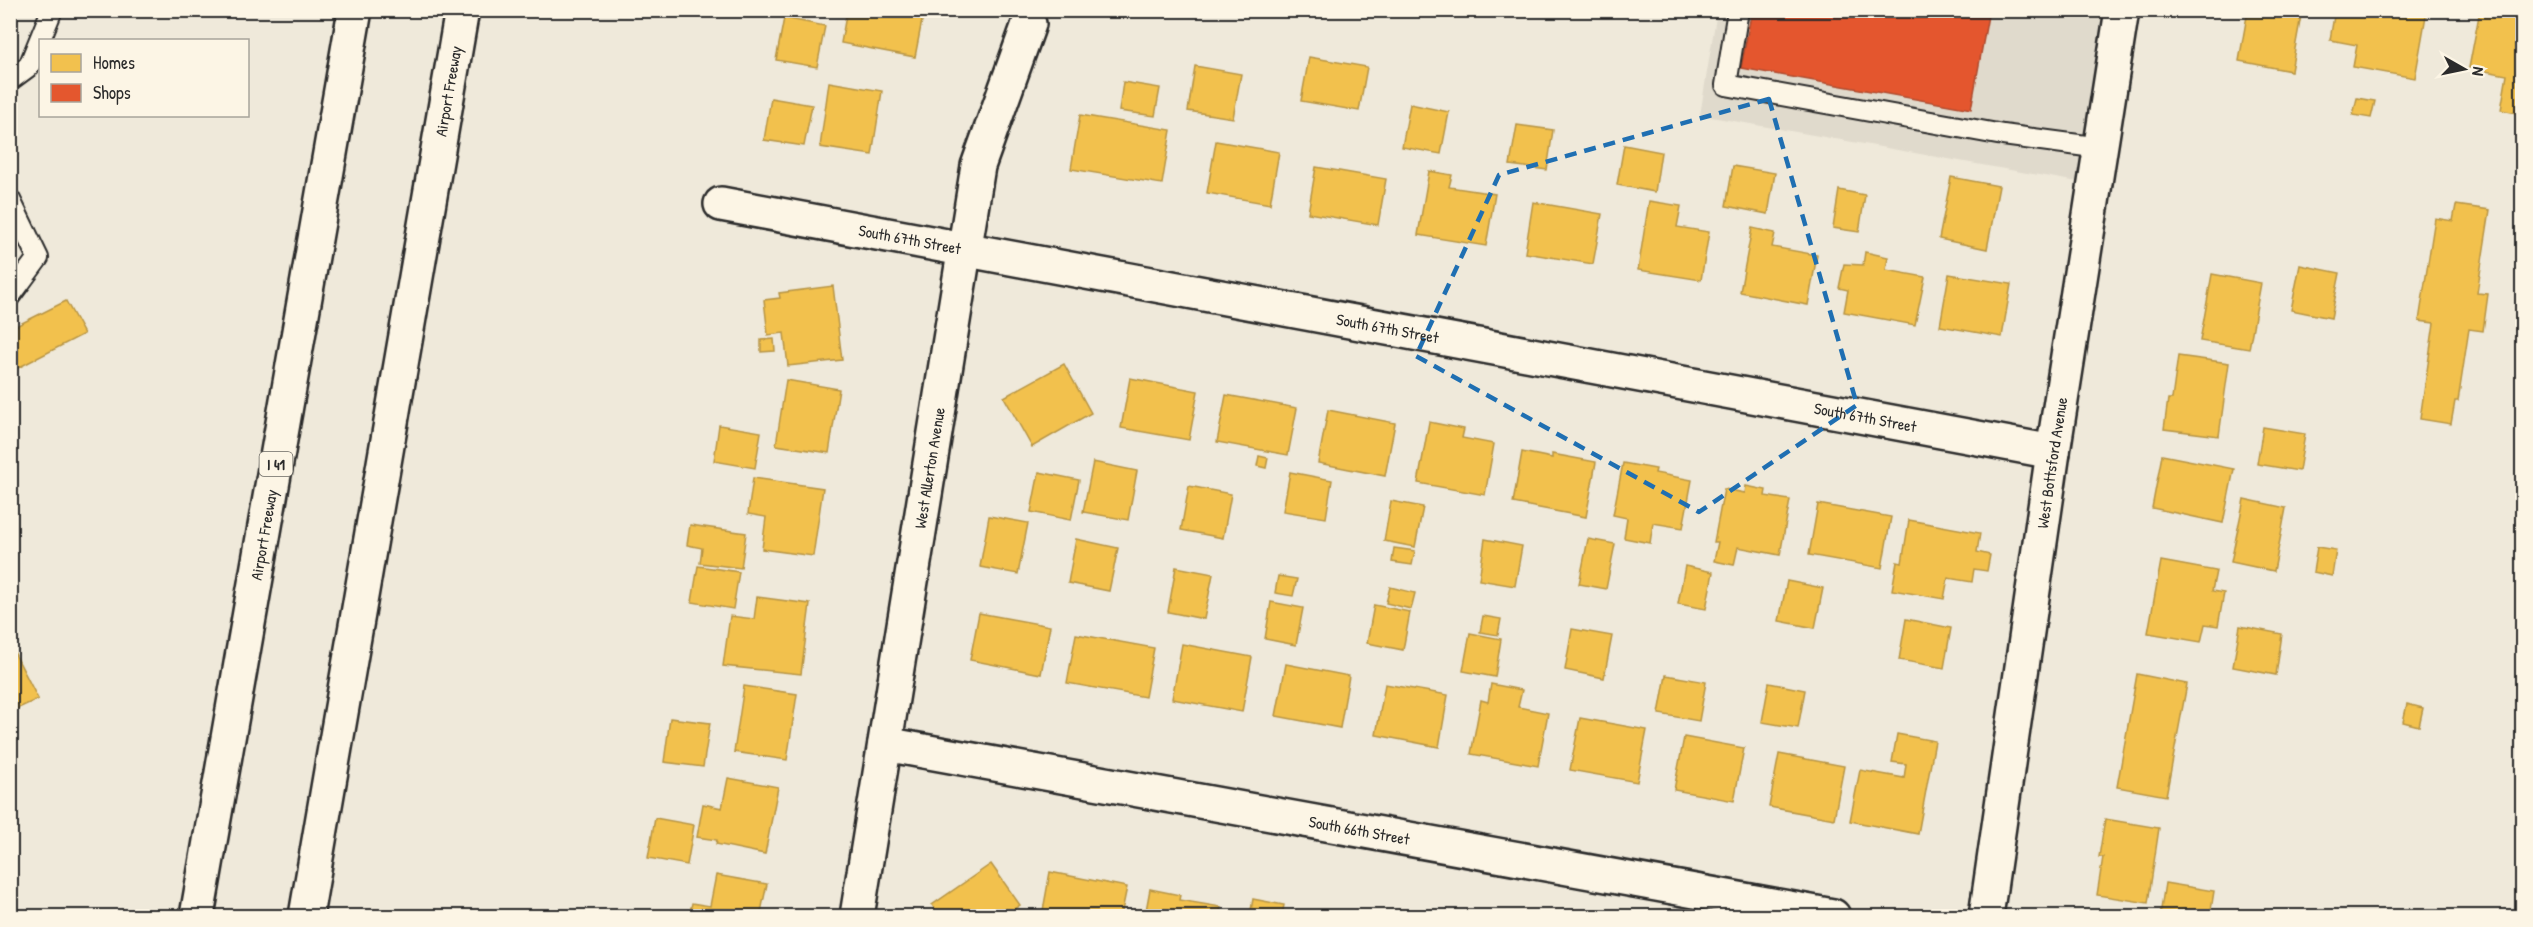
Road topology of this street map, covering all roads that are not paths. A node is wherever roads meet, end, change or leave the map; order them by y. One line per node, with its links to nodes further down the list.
1 (52, 10): 7 (lane)
2 (355, 10): 17 (main road, Airport Freeway / I 41)
3 (462, 10): 18 (main road, Airport Freeway)
4 (1738, 10): 10 (lane)
5 (2122, 10): 10 (main road, West Bottsford Avenue)
6 (1029, 24): 13 (main road, West Allerton Avenue)
7 (40, 39)
8 (39, 42): 9 (lane)
9 (10, 80)
10 (2101, 147): 15 (main road, West Bottsford Avenue)
11 (10, 200): 14 (lane)
12 (721, 204): 13 (main road, South 67th Street)
13 (962, 250): 15 (main road, South 67th Street); 16 (main road, West Allerton Avenue)
14 (10, 296)
15 (2053, 452): 21 (main road, West Bottsford Avenue)
16 (885, 744): 19 (main road, West Allerton Avenue); 20 (main road, South 66th Street)
17 (197, 916)
18 (306, 916)
19 (857, 916)
20 (1833, 916)
21 (1986, 916)

